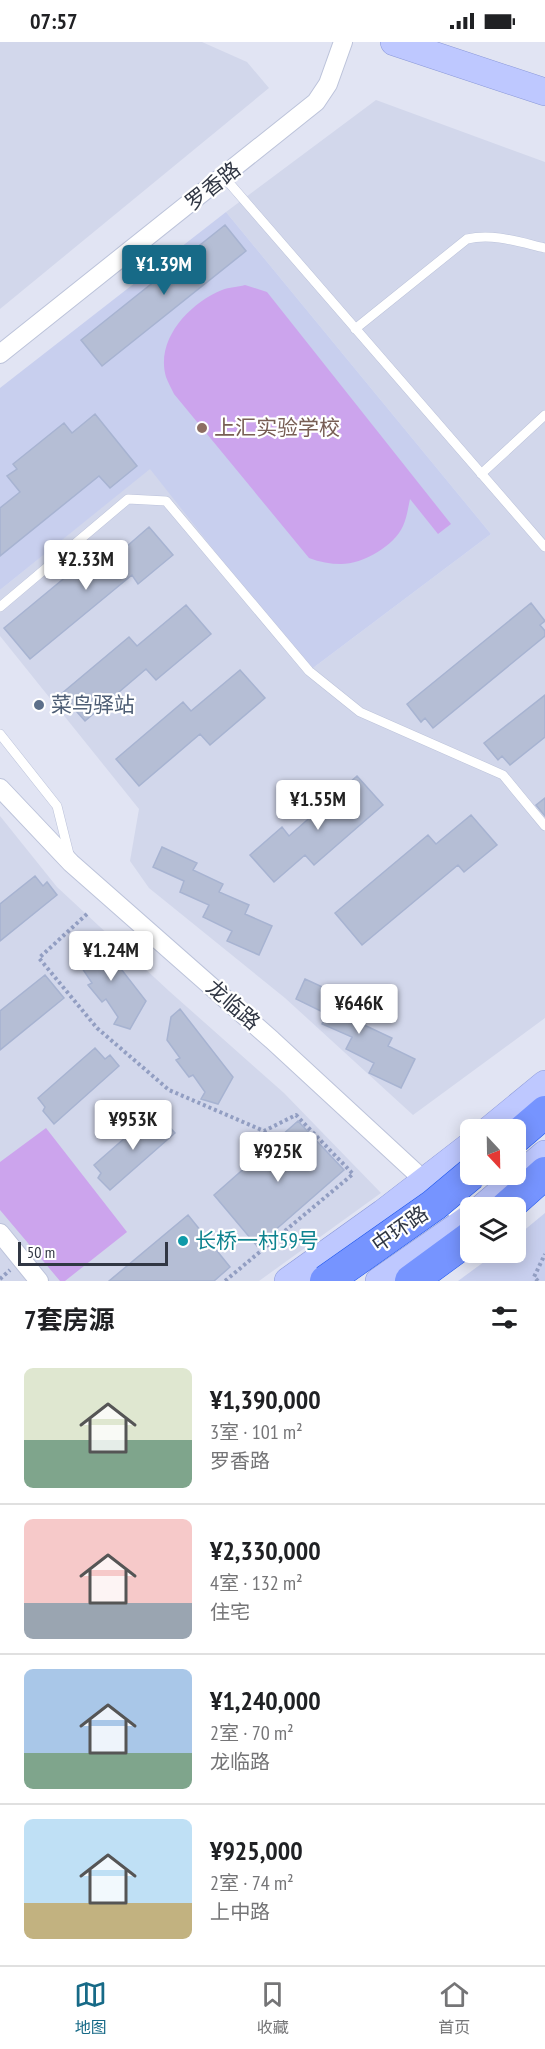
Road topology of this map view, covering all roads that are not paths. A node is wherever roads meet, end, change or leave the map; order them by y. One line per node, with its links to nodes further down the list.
1 (344, 42): 4 (street, 罗香路)
2 (394, 42): 3 (main road)
3 (545, 92)
4 (224, 177): 6 (lane); 7 (street, 罗香路)
5 (545, 248): 6 (lane)
6 (356, 329): 9 (lane)
7 (0, 354)
8 (545, 415): 9 (lane)
9 (481, 474): 10 (lane)
10 (545, 548)
11 (0, 607): 14 (lane)
12 (0, 735): 15 (lane)
13 (0, 788): 15 (street, 龙临路)
14 (545, 826)
15 (71, 863): 23 (street, 龙临路)
16 (545, 1084): 18 (main road)
17 (545, 1112): 19 (highway)
18 (502, 1119)
19 (526, 1128)
20 (460, 1153): 23 (main road)
21 (545, 1154): 25 (main road)
22 (545, 1173): 26 (highway)
23 (427, 1180): 27 (street, 龙临路); 32 (main road)
24 (460, 1183): 33 (highway, 中环路, bridge)
25 (498, 1197)
26 (518, 1197)
27 (460, 1209)
28 (460, 1228): 34 (main road)
29 (0, 1233): 31 (street)
30 (460, 1233): 35 (highway)
31 (39, 1281)
32 (288, 1281)
33 (326, 1281)
34 (379, 1281)
35 (411, 1281)

